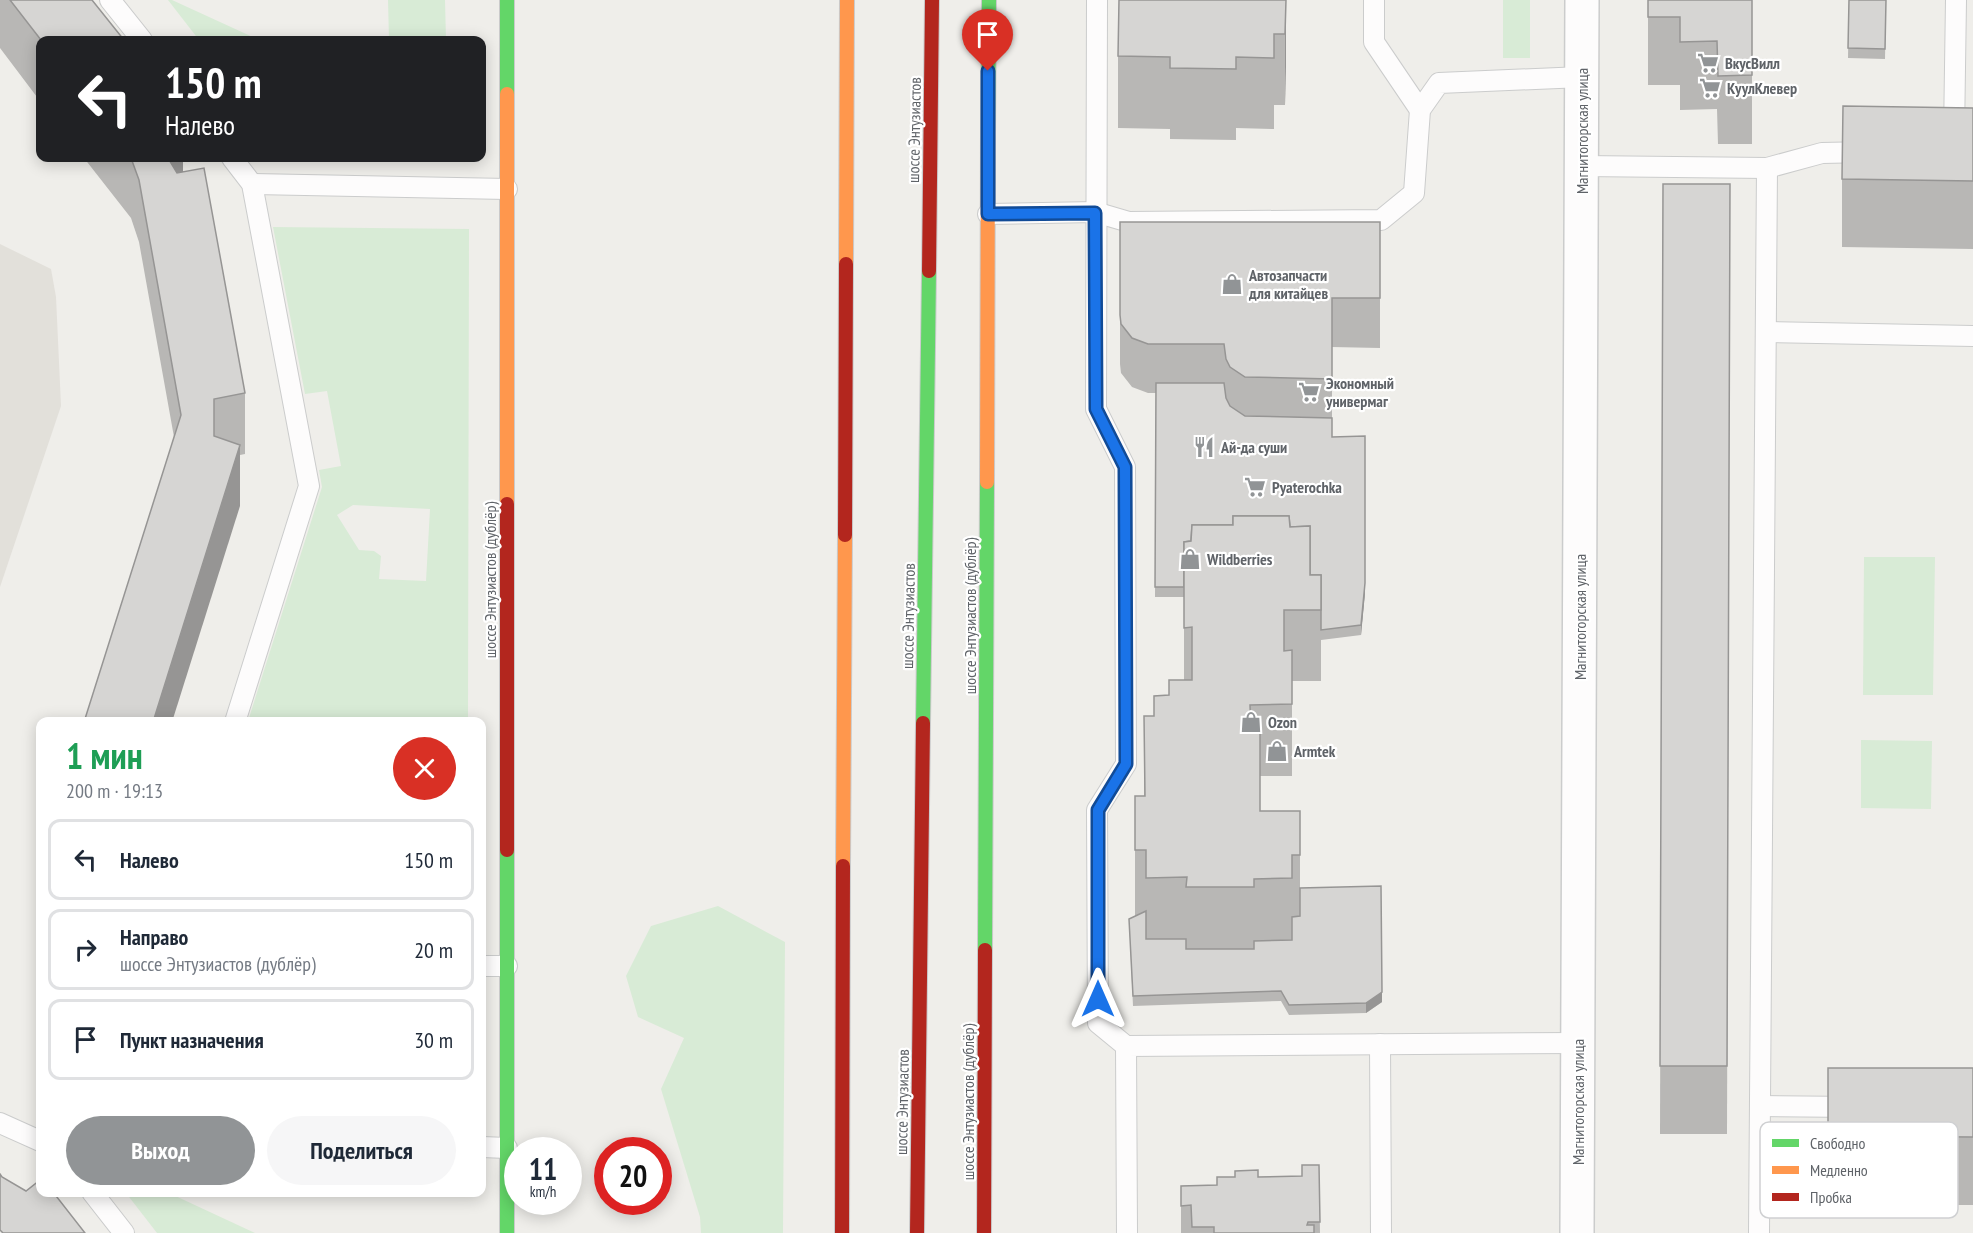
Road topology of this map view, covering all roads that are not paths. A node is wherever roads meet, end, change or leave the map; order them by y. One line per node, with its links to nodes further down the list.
1 (110, 0): 10 (lane)
2 (507, 0): 19 (main road, шоссе Энтузиастов (дублёр))
3 (847, 0): 41 (main road)
4 (932, 0): 42 (main road, шоссе Энтузиастов)
5 (989, 0): 21 (main road, шоссе Энтузиастов (дублёр))
6 (1097, 0): 20 (lane)
7 (1374, 0): 12 (lane)
8 (1582, 0): 11 (street, Магнитогорская улица)
9 (1956, 0): 13 (lane)
10 (139, 36)
11 (1582, 77): 12 (lane); 16 (street, Магнитогорская улица)
12 (1420, 110): 20 (lane)
13 (1953, 150)
14 (1882, 151): 17 (lane)
15 (235, 162): 18 (lane)
16 (1582, 166): 17 (lane); 27 (street, Магнитогорская улица)
17 (1767, 168): 22 (lane)
18 (252, 184): 19 (lane); 24 (lane)
19 (507, 189): 26 (main road, шоссе Энтузиастов (дублёр))
20 (1095, 213): 21 (lane); 29 (lane)
21 (988, 214): 43 (main road, шоссе Энтузиастов (дублёр))
22 (1766, 332): 23 (lane); 30 (lane)
23 (1973, 336)
24 (237, 717)
25 (486, 966): 26 (lane)
26 (507, 966): 33 (main road, шоссе Энтузиастов (дублёр))
27 (1578, 1043): 28 (lane); 46 (street, Магнитогорская улица)
28 (1380, 1044): 29 (lane); 45 (lane)
29 (1126, 1046): 44 (lane)
30 (1760, 1106): 31 (lane); 47 (lane)
31 (1870, 1107)
32 (0, 1123): 34 (lane)
33 (507, 1137)
34 (36, 1139)
35 (486, 1147): 36 (lane)
36 (504, 1148)
37 (97, 1197): 39 (lane)
38 (507, 1215): 40 (main road, шоссе Энтузиастов (дублёр))
39 (124, 1233)
40 (507, 1233)
41 (842, 1233)
42 (917, 1233)
43 (984, 1233)
44 (1127, 1233)
45 (1381, 1233)
46 (1577, 1233)
47 (1759, 1233)

